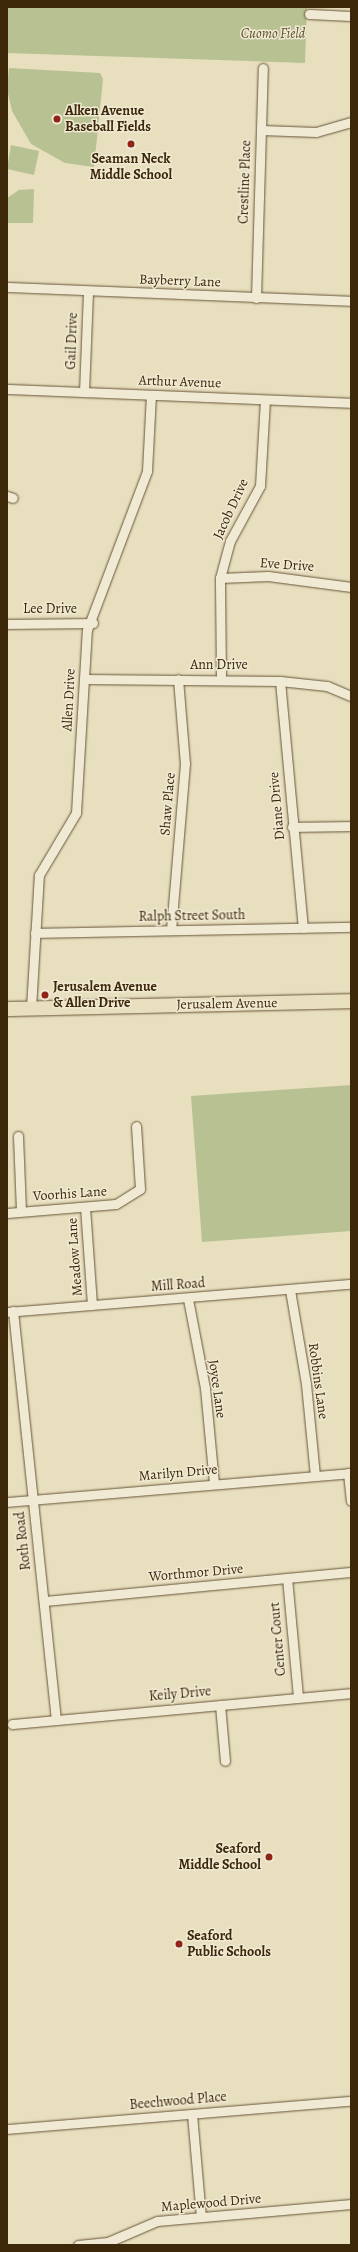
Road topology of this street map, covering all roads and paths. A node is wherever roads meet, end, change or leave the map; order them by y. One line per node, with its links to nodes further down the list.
1 (309, 14): 2 (street)
2 (351, 16)
3 (263, 68): 5 (street, Crestline Place)
4 (351, 122): 5 (street)
5 (261, 130): 8 (street, Crestline Place)
6 (7, 287): 7 (street, Bayberry Lane)
7 (88, 290): 8 (street, Bayberry Lane); 11 (street, Gail Drive)
8 (256, 298): 9 (street, Bayberry Lane)
9 (351, 301)
10 (7, 389): 11 (street, Arthur Avenue)
11 (84, 392): 12 (street, Arthur Avenue)
12 (151, 395): 13 (street, Arthur Avenue); 17 (street, Allen Drive)
13 (265, 400): 14 (street, Arthur Avenue); 15 (street, Jacob Drive)
14 (351, 403)
15 (220, 578): 16 (street, Eve Drive); 19 (street, Jacob Drive)
16 (351, 587)
17 (93, 623): 18 (street, Lee Drive); 21 (street, Allen Drive)
18 (7, 624)
19 (221, 678): 20 (street, Ann Drive); 22 (street, Ann Drive)
20 (178, 679): 21 (street, Ann Drive); 28 (street, Shaw Place)
21 (85, 680): 29 (street, Allen Drive)
22 (280, 681): 23 (street, Ann Drive); 25 (street, Diane Drive)
23 (351, 696)
24 (351, 826): 25 (street)
25 (292, 827): 27 (street, Diane Drive)
26 (351, 927): 27 (street, Ralph Street South)
27 (303, 928): 28 (street, Ralph Street South)
28 (172, 930): 29 (street, Ralph Street South)
29 (34, 933): 31 (street, Allen Drive)
30 (351, 1001): 31 (main road, Jerusalem Avenue)
31 (31, 1008): 32 (main road, Jerusalem Avenue)
32 (7, 1009)
33 (136, 1126): 35 (street, Voorhis Lane)
34 (18, 1136): 36 (street)
35 (85, 1207): 36 (street, Voorhis Lane); 41 (street, Meadow Lane)
36 (21, 1212): 37 (street, Voorhis Lane)
37 (7, 1213)
38 (351, 1284): 39 (street, Mill Road)
39 (290, 1290): 40 (street, Mill Road); 44 (street, Robbins Lane)
40 (188, 1299): 41 (street, Mill Road); 45 (street, Joyce Lane)
41 (92, 1305): 42 (street, Mill Road)
42 (10, 1311): 46 (street, Roth Road)
43 (350, 1473): 44 (street, Marilyn Drive); 47 (street)
44 (315, 1476): 45 (street, Marilyn Drive)
45 (214, 1484): 46 (street, Marilyn Drive)
46 (33, 1500): 48 (street, Marilyn Drive); 51 (street, Roth Road)
47 (351, 1500)
48 (7, 1502)
49 (351, 1572): 50 (street, Worthmor Drive)
50 (287, 1578): 51 (street, Worthmor Drive); 53 (street, Center Court)
51 (44, 1601): 55 (street, Roth Road)
52 (351, 1693): 53 (street, Keily Drive)
53 (298, 1697): 54 (street, Keily Drive)
54 (220, 1705): 55 (street, Keily Drive); 57 (street)
55 (56, 1720): 56 (street, Keily Drive)
56 (12, 1724)
57 (225, 1761)
58 (351, 2101): 59 (street, Beechwood Place)
59 (192, 2114): 60 (street, Beechwood Place); 62 (street)
60 (7, 2129)
61 (351, 2204): 62 (street, Maplewood Drive)
62 (201, 2217): 63 (street, Maplewood Drive)
63 (78, 2245)

